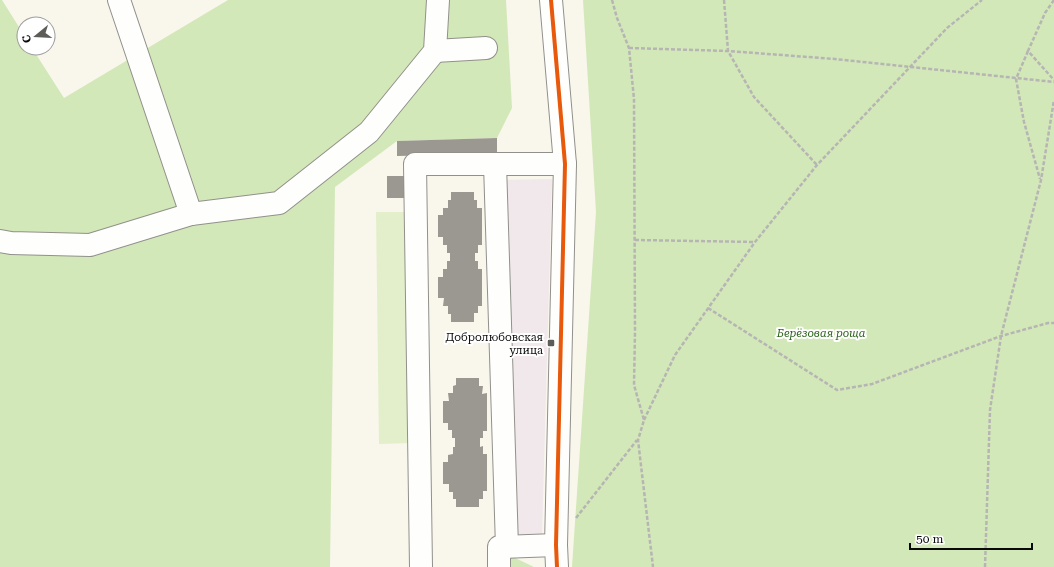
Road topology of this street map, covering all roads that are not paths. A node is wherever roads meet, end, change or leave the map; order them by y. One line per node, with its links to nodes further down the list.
1 (119, 0): 8 (street)
2 (438, 0): 5 (street)
3 (551, 0): 7 (street)
4 (486, 48): 5 (street)
5 (435, 51): 8 (street)
6 (495, 164): 7 (street); 11 (street); 12 (street)
7 (565, 164): 10 (street)
8 (191, 214): 9 (street)
9 (0, 241)
10 (556, 545): 11 (street); 14 (street)
11 (507, 547): 13 (street)
12 (421, 567)
13 (499, 567)
14 (557, 567)

